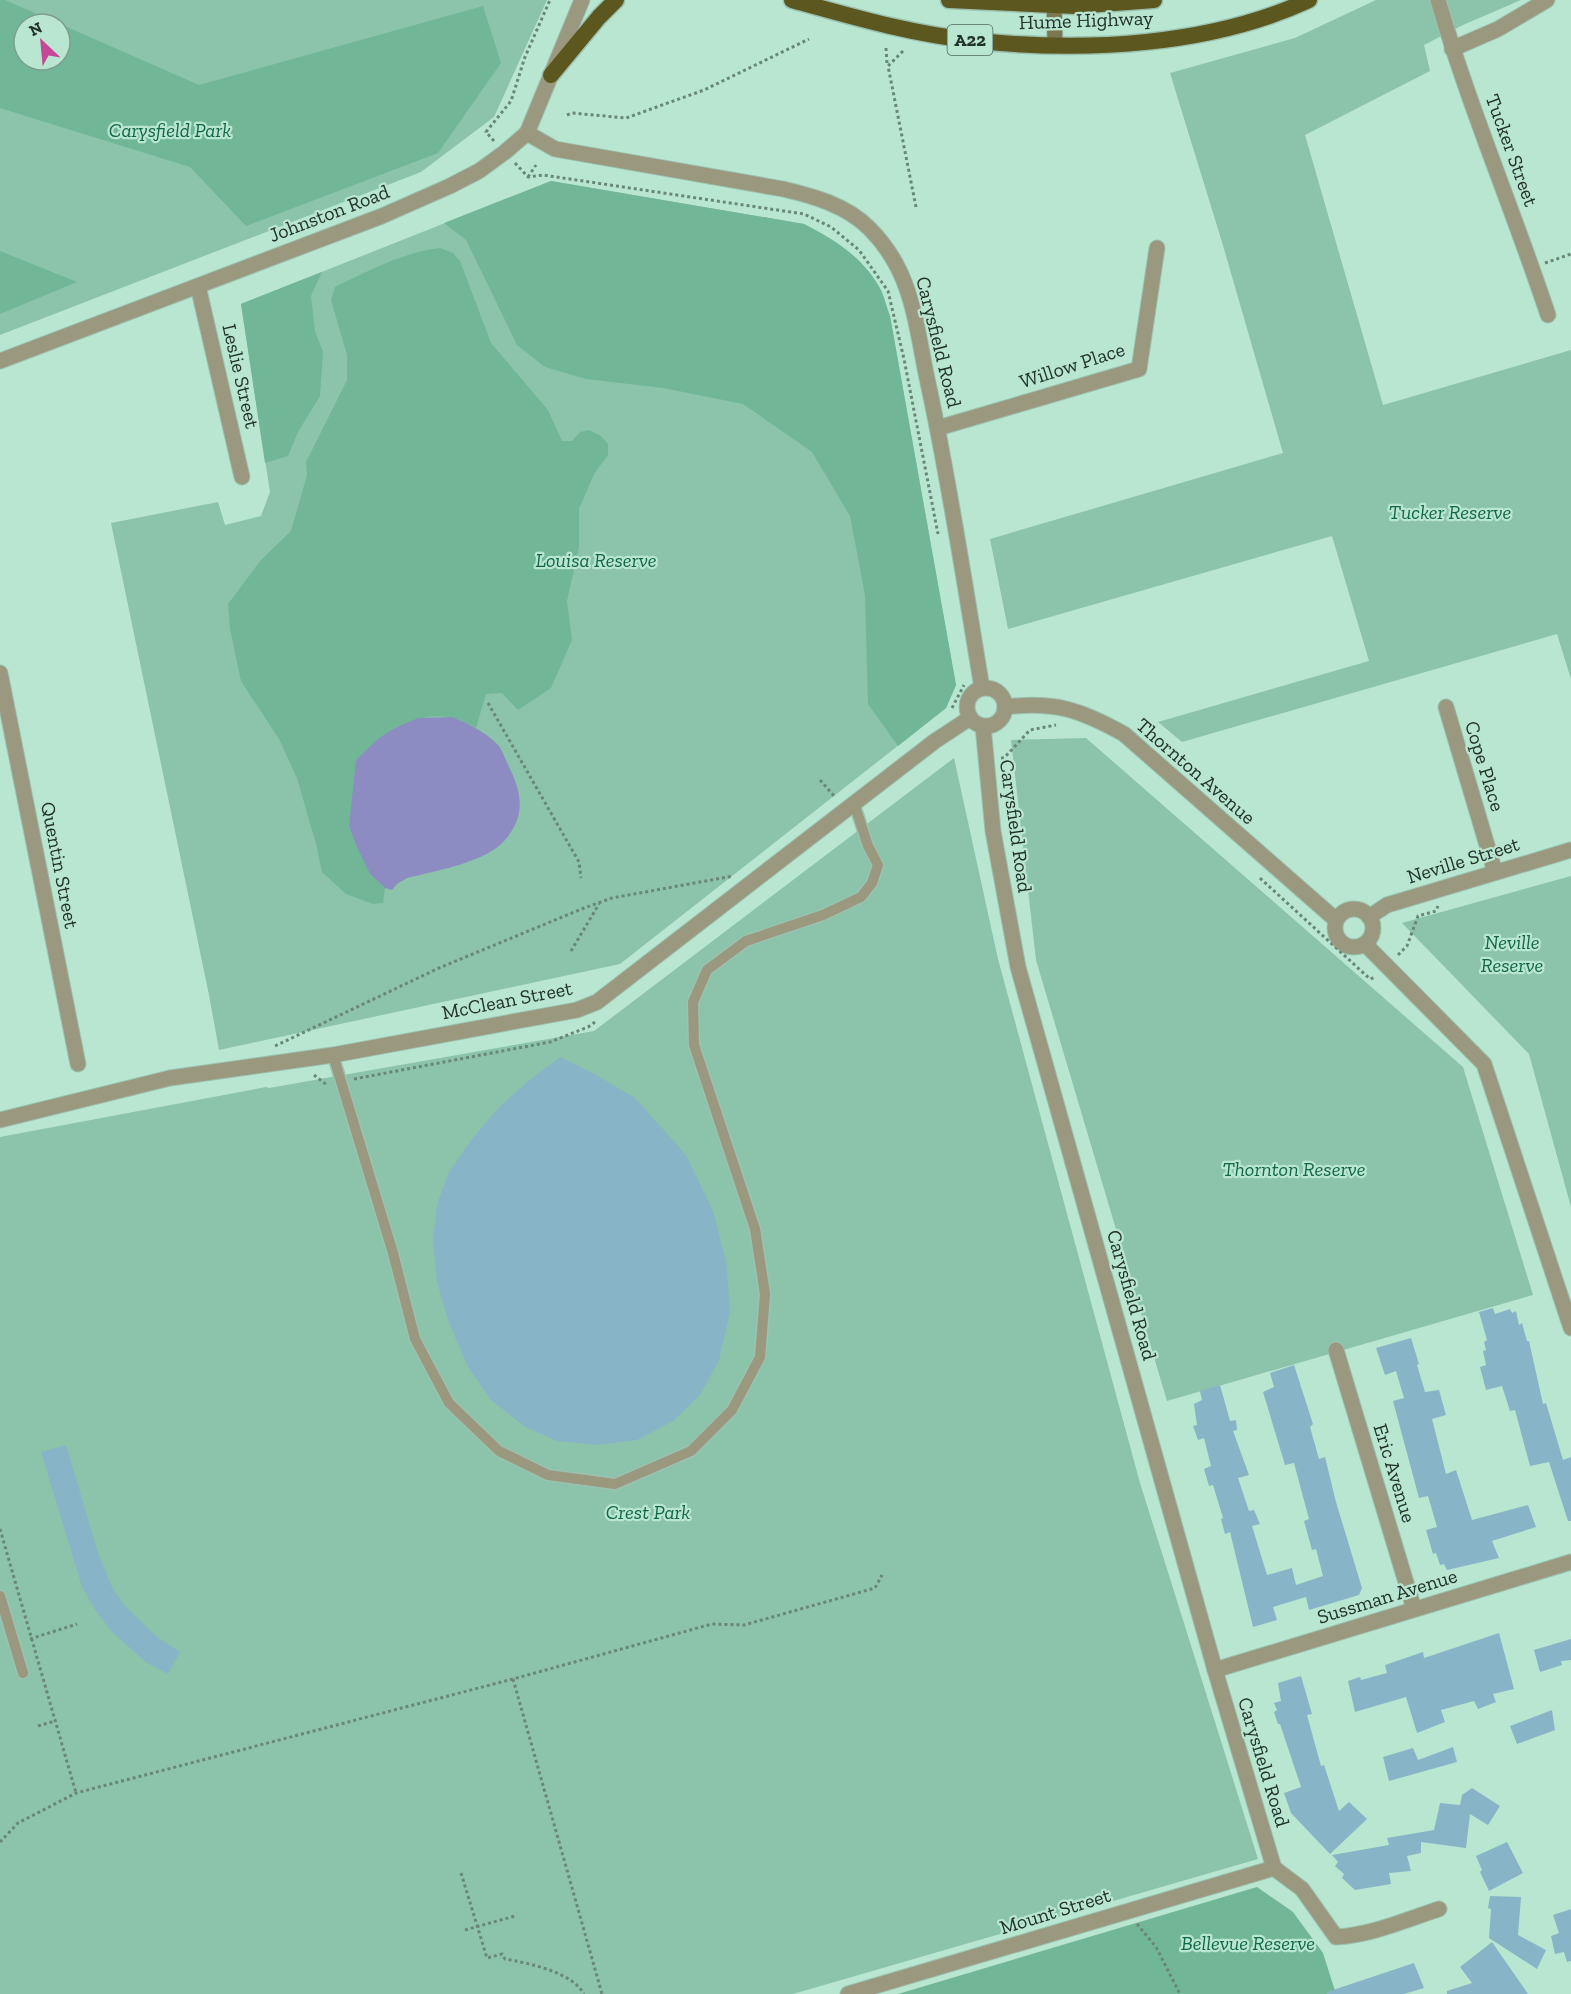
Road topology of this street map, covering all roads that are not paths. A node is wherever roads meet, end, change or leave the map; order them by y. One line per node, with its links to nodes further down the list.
1 (582, 0): 12 (street, Johnston Road)
2 (616, 0): 12 (highway)
3 (792, 0): 10 (highway, Hume Highway / A22)
4 (949, 0): 9 (highway, Hume Highway / A22)
5 (1155, 0): 9 (highway, Hume Highway / A22)
6 (1309, 0): 10 (highway, Hume Highway / A22)
7 (1438, 0): 11 (street, Tucker Street)
8 (1547, 0): 11 (street)
9 (1054, 3): 10 (main road)
10 (1055, 45)
11 (1452, 49): 16 (street, Tucker Street)
12 (551, 75): 13 (street, Johnston Road)
13 (526, 133): 15 (street, Johnston Road); 18 (street, Carysfield Road)
14 (1157, 248): 18 (street, Willow Place)
15 (198, 286): 17 (street, Johnston Road); 19 (street, Leslie Street)
16 (1548, 315)
17 (0, 361)
18 (938, 428): 21 (street, Carysfield Road)
19 (242, 477)
20 (0, 674): 33 (street, Quentin Street)
21 (982, 688): 22 (street); 24 (street)
22 (1005, 707): 25 (street); 30 (street, Thornton Avenue)
23 (1446, 707): 28 (street, Cope Place)
24 (970, 718): 25 (street); 26 (street, McClean Street)
25 (983, 726): 40 (street, Carysfield Road)
26 (854, 803): 32 (street, McClean Street); 32 (lane)
27 (1571, 850): 28 (street, Neville Street)
28 (1495, 872): 29 (street, Neville Street)
29 (1369, 917): 30 (street); 31 (street)
30 (1336, 920): 31 (street, Thornton Avenue)
31 (1365, 944): 35 (street)
32 (333, 1055): 34 (street, McClean Street)
33 (78, 1064)
34 (0, 1119)
35 (1571, 1328)
36 (1336, 1350): 39 (street, Eric Avenue)
37 (1571, 1562): 39 (street, Sussman Avenue)
38 (0, 1596): 41 (lane)
39 (1414, 1609): 40 (street, Sussman Avenue)
40 (1215, 1670): 42 (street, Carysfield Road)
41 (23, 1673)
42 (1274, 1868): 43 (street); 44 (street, Mount Street)
43 (1439, 1909)
44 (849, 1994)

